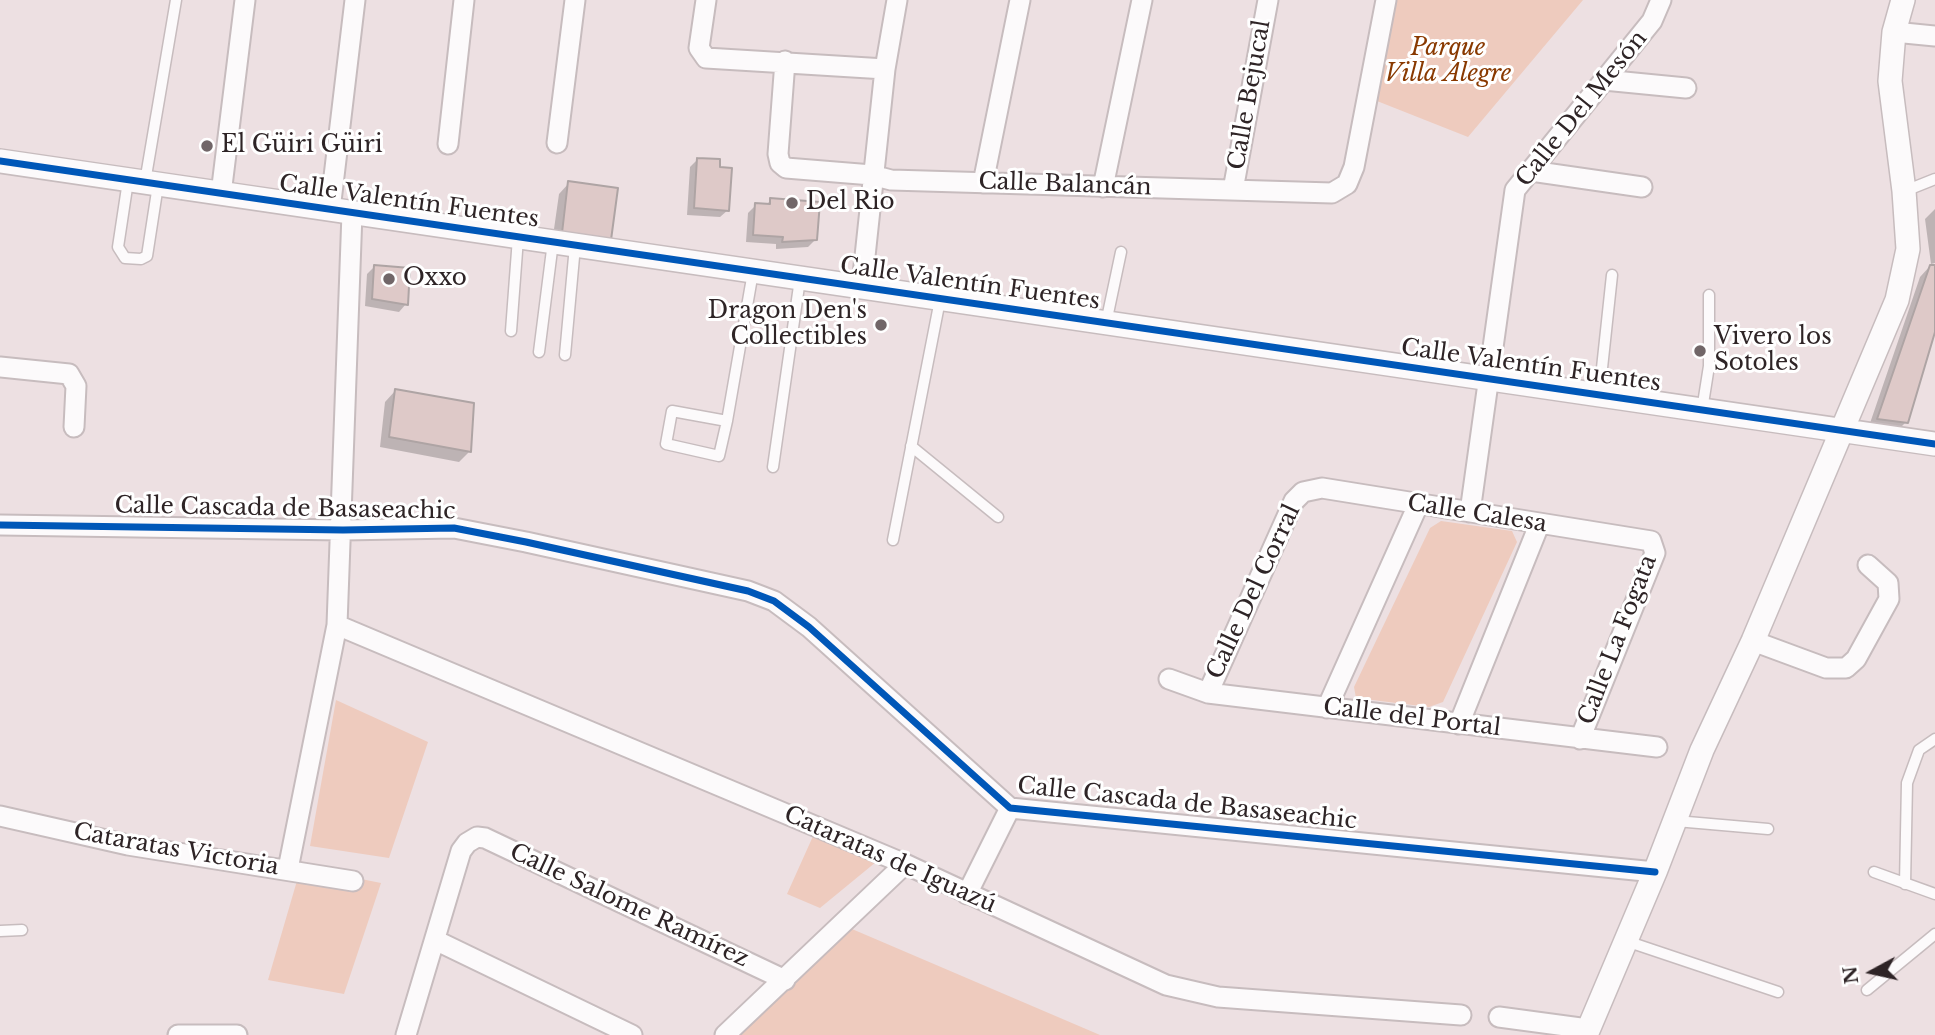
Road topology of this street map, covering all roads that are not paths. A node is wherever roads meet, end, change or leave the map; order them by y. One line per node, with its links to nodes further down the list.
1 (176, 0): 26 (lane)
2 (245, 0): 32 (street)
3 (355, 0): 33 (street)
4 (464, 0): 21 (street)
5 (575, 0): 20 (street)
6 (706, 0): 16 (street)
7 (897, 0): 17 (street)
8 (1020, 0): 27 (street)
9 (1142, 0): 28 (street)
10 (1268, 0): 30 (street, Calle Bejucal)
11 (1386, 0): 30 (street, Calle Balancán)
12 (1661, 0): 18 (street, Calle Del Mesón)
13 (1903, 0): 14 (street)
14 (1894, 32): 15 (street); 31 (street)
15 (1935, 36)
16 (785, 61): 17 (street); 24 (street, Calle Balancán)
17 (885, 69): 24 (street)
18 (1604, 80): 19 (street); 23 (street, Calle Del Mesón)
19 (1686, 89)
20 (557, 143)
21 (448, 144)
22 (0, 161): 26 (street, Calle Valentín Fuentes)
23 (1531, 171): 29 (street); 48 (street, Calle Del Mesón)
24 (872, 175): 27 (street, Calle Balancán); 40 (street)
25 (1935, 178): 31 (lane)
26 (144, 182): 26 (lane); 32 (street, Calle Valentín Fuentes)
27 (983, 183): 28 (street, Calle Balancán)
28 (1103, 187): 30 (street, Calle Balancán)
29 (1642, 187)
30 (1233, 190)
31 (1904, 191): 53 (street)
32 (221, 194): 33 (street, Calle Valentín Fuentes)
33 (341, 211): 34 (street, Calle Valentín Fuentes); 63 (street)
34 (518, 237): 35 (street, Calle Valentín Fuentes); 44 (lane)
35 (564, 244): 37 (street, Calle Valentín Fuentes); 45 (lane); 46 (lane)
36 (1121, 252): 43 (lane)
37 (752, 272): 39 (street, Calle Valentín Fuentes); 51 (lane)
38 (1612, 275): 49 (lane)
39 (800, 279): 40 (street, Calle Valentín Fuentes); 56 (lane)
40 (858, 287): 42 (street, Calle Valentín Fuentes)
41 (1709, 295): 50 (lane)
42 (940, 299): 43 (street, Calle Valentín Fuentes); 55 (lane)
43 (1106, 324): 48 (street, Calle Valentín Fuentes)
44 (511, 331)
45 (538, 352)
46 (565, 355)
47 (0, 367): 52 (street)
48 (1488, 379): 49 (street, Calle Valentín Fuentes); 59 (street, Calle Del Mesón)
49 (1599, 396): 50 (street, Calle Valentín Fuentes)
50 (1702, 411): 53 (street, Calle Valentín Fuentes)
51 (727, 421): 51 (lane)
52 (74, 427)
53 (1841, 431): 54 (street, Calle Valentín Fuentes); 68 (street)
54 (1935, 444)
55 (911, 446): 60 (lane); 64 (lane)
56 (773, 467)
57 (1303, 492): 58 (street, Calle Calesa); 70 (street, Calle Del Corral)
58 (1418, 505): 59 (street, Calle Calesa); 71 (street)
59 (1470, 512): 61 (street, Calle Calesa)
60 (998, 517)
61 (1539, 524): 65 (street, Calle Calesa); 72 (street)
62 (0, 526): 63 (street, Calle Cascada de Basaseachic)
63 (343, 530): 67 (street); 76 (street, Calle Cascada de Basaseachic)
64 (893, 540)
65 (1651, 541): 73 (street, Calle La Fogata)
66 (1868, 565): 68 (street)
67 (337, 625): 80 (street, Cataratas de Iguazú); 81 (street)
68 (1753, 642): 78 (street)
69 (1169, 679): 70 (street, Calle del Portal)
70 (1208, 693): 71 (street, Calle del Portal)
71 (1327, 708): 72 (street, Calle del Portal)
72 (1459, 724): 73 (street, Calle del Portal)
73 (1580, 739): 75 (street, Calle del Portal)
74 (1935, 739): 85 (lane)
75 (1657, 747)
76 (1010, 808): 82 (street, Calle Cascada de Basaseachic); 86 (street)
77 (0, 816): 81 (street, Cataratas Victoria)
78 (1676, 821): 79 (lane); 82 (street)
79 (1768, 829)
80 (905, 864): 86 (street, Cataratas de Iguazú); 94 (street)
81 (288, 869): 84 (street, Cataratas Victoria)
82 (1655, 872): 92 (street)
83 (1874, 872): 85 (lane)
84 (353, 881)
85 (1905, 884): 87 (lane)
86 (967, 894): 97 (street, Cataratas de Iguazú)
87 (1935, 894)
88 (22, 930): 89 (lane)
89 (0, 931)
90 (1931, 937): 93 (lane); 95 (lane)
91 (435, 940): 94 (street, Calle Salome Ramírez); 102 (street); 103 (street)
92 (1626, 941): 96 (lane); 99 (street)
93 (1935, 950)
94 (785, 980): 104 (street)
95 (1867, 990)
96 (1778, 992)
97 (1461, 1015)
98 (1499, 1017): 99 (street)
99 (1587, 1032)
100 (182, 1034): 101 (street)
101 (237, 1035)
102 (406, 1035)
103 (632, 1035)
104 (725, 1035)

